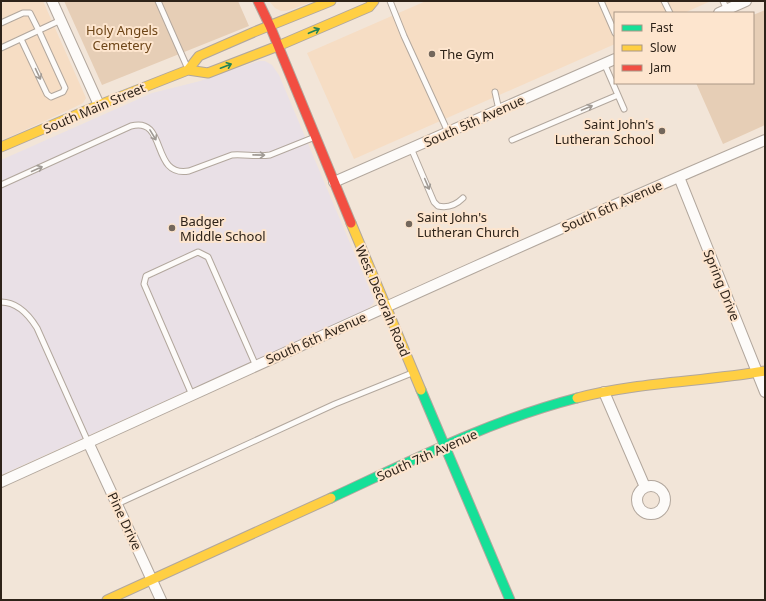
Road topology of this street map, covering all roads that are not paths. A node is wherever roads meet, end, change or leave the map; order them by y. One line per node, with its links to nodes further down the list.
1 (52, 1): 12 (street)
2 (158, 1): 22 (lane)
3 (258, 1): 14 (street, West Decorah Road)
4 (331, 1): 14 (street, South Main Street)
5 (374, 1): 18 (street, South Main Street, one-way to 5)
6 (390, 1): 28 (lane)
7 (601, 1): 16 (lane)
8 (664, 1): 11 (lane)
9 (746, 1): 10 (street)
10 (723, 8)
11 (670, 12)
12 (61, 20): 15 (lane); 25 (street)
13 (1, 23): 15 (lane)
14 (270, 26): 18 (street, West Decorah Road); 22 (street, South Main Street)
15 (39, 31): 17 (lane); 17 (lane, one-way to 15)
16 (614, 31)
17 (21, 39): 19 (lane)
18 (278, 46): 22 (street, South Main Street, one-way to 18); 29 (street, West Decorah Road)
19 (1, 48)
20 (614, 59): 21 (street, South 5th Avenue)
21 (604, 64): 24 (lane); 27 (street, South 5th Avenue)
22 (188, 70): 25 (street, South Main Street)
23 (495, 92): 27 (lane)
24 (618, 94): 26 (lane); 30 (lane, one-way to 24)
25 (99, 105): 32 (street, South Main Street)
26 (624, 109)
27 (499, 110): 28 (street, South 5th Avenue)
28 (448, 132): 33 (street, South 5th Avenue)
29 (315, 136): 35 (street, West Decorah Road); 36 (lane, one-way to 29)
30 (512, 140)
31 (765, 140): 34 (street, South 6th Avenue)
32 (1, 147)
33 (411, 148): 35 (street, South 5th Avenue); 37 (lane, one-way to 37)
34 (679, 177): 39 (street, South 6th Avenue); 42 (street, Spring Drive)
35 (334, 182): 39 (street, West Decorah Road)
36 (1, 184)
37 (463, 198)
38 (1, 302): 46 (lane)
39 (385, 307): 40 (street, South 6th Avenue); 41 (street, West Decorah Road)
40 (256, 366): 45 (street, South 6th Avenue); 45 (lane)
41 (413, 372): 47 (street, West Decorah Road); 50 (lane)
42 (761, 372): 43 (street, South 7th Avenue); 44 (street, Spring Drive)
43 (604, 392): 47 (street, South 7th Avenue); 49 (street)
44 (765, 392)
45 (192, 395): 46 (street, South 6th Avenue)
46 (88, 442): 48 (street, South 6th Avenue); 50 (street, Pine Drive)
47 (444, 446): 51 (street, South 7th Avenue); 54 (street, West Decorah Road)
48 (1, 482)
49 (645, 486)
50 (117, 504): 51 (street, Pine Drive)
51 (152, 580): 52 (street, South 7th Avenue); 53 (street, Pine Drive)
52 (107, 600)
53 (161, 600)
54 (510, 600)

